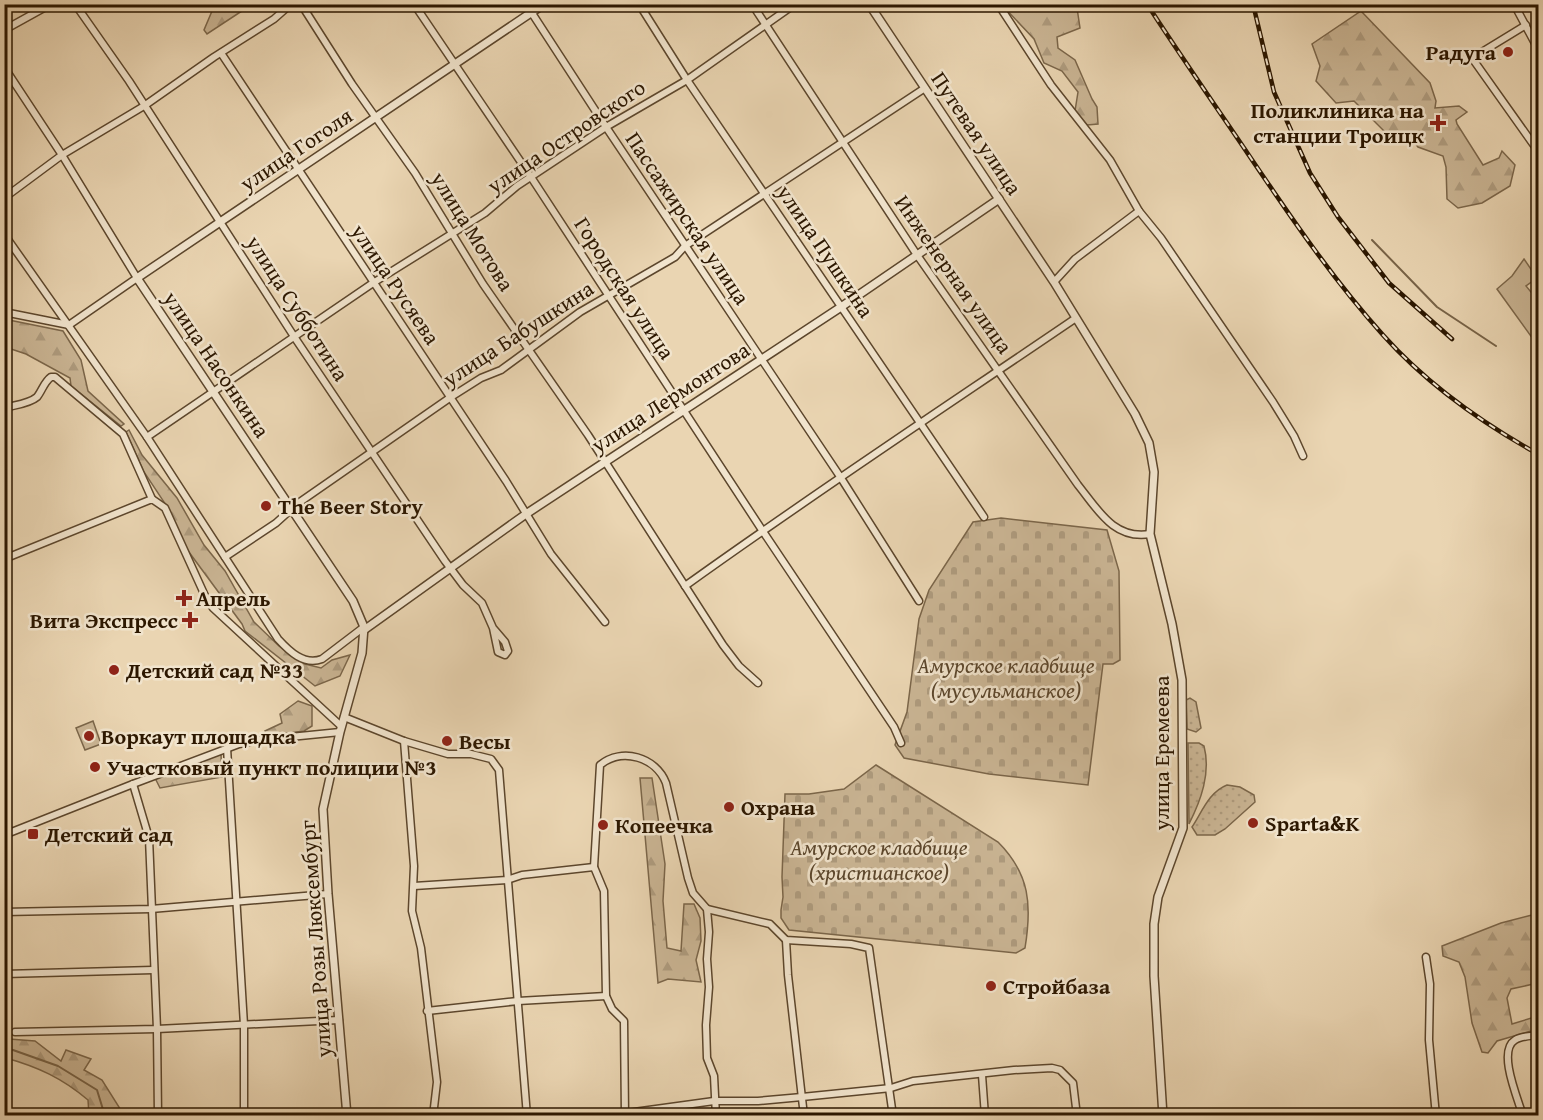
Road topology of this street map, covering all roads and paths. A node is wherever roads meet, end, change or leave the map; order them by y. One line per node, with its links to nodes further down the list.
1 (51, 4): 17 (street)
2 (75, 4): 24 (street, улица Субботина)
3 (291, 4): 19 (street)
4 (301, 4): 25 (street, улица Мотова)
5 (414, 4): 20 (street, Городская улица)
6 (526, 4): 14 (street, Пассажирская улица)
7 (544, 4): 14 (street, улица Гоголя)
8 (639, 4): 22 (street, улица Пушкина)
9 (752, 4): 15 (street, Инженерная улица)
10 (795, 4): 15 (street, улица Островского)
11 (869, 4): 23 (street, Путевая улица)
12 (998, 4): 35 (street)
13 (1514, 4): 16 (street)
14 (532, 13): 20 (street, улица Гоголя); 26 (street, Пассажирская улица)
15 (765, 25): 22 (street, улица Островского); 27 (street, Инженерная улица)
16 (1526, 25): 18 (street); 28 (street)
17 (4, 30)
18 (1539, 49)
19 (221, 53): 24 (street); 30 (street, улица Русяева)
20 (454, 64): 25 (street, улица Гоголя); 31 (street, Городская улица)
21 (4, 67): 29 (street, улица Насонкина)
22 (687, 80): 26 (street, улица Островского); 32 (street, улица Пушкина)
23 (925, 88): 27 (street, улица Бабушкина); 34 (street, Путевая улица)
24 (144, 106): 29 (street); 36 (street, улица Субботина)
25 (375, 117): 30 (street, улица Гоголя); 37 (street, улица Мотова)
26 (606, 127): 31 (street, улица Островского); 39 (street, Пассажирская улица)
27 (843, 143): 32 (street, улица Бабушкина); 40 (street, Инженерная улица)
28 (1539, 151)
29 (62, 155): 33 (street); 41 (street, улица Насонкина)
30 (298, 170): 36 (street, улица Гоголя); 43 (street, улица Русяева)
31 (531, 177): 37 (street, улица Островского); 44 (street, Городская улица)
32 (764, 193): 39 (street, улица Бабушкина); 45 (street, улица Пушкина)
33 (4, 198)
34 (999, 200): 40 (street, улица Лермонтова); 42 (street, Путевая улица)
35 (1139, 211): 42 (street); 60 (street)
36 (220, 222): 41 (street, улица Гоголя); 49 (street, улица Субботина)
37 (451, 233): 43 (street, улица Островского); 50 (street, улица Мотова)
38 (4, 234): 48 (street)
39 (685, 246): 44 (street, улица Бабушкина); 51 (street, Пассажирская улица)
40 (917, 255): 45 (street, улица Лермонтова); 52 (street, Инженерная улица)
41 (137, 278): 48 (street, улица Гоголя); 53 (street, улица Насонкина)
42 (1054, 282): 47 (street, Путевая улица)
43 (373, 283): 49 (street, улица Островского); 54 (street, улица Русяева)
44 (609, 296): 50 (street, улица Бабушкина); 56 (street, Городская улица)
45 (841, 307): 51 (street, улица Лермонтова); 57 (street, улица Пушкина)
46 (4, 312): 48 (street)
47 (1076, 318): 52 (street); 68 (street, Путевая улица)
48 (69, 325): 58 (street)
49 (295, 338): 53 (street, улица Островского); 59 (street, улица Субботина)
50 (527, 349): 54 (street, улица Бабушкина); 61 (street, улица Мотова)
51 (761, 359): 56 (street, улица Лермонтова); 62 (street, Пассажирская улица)
52 (999, 370): 57 (street); 68 (street, Инженерная улица)
53 (214, 392): 58 (street, улица Островского); 64 (street, улица Насонкина)
54 (451, 397): 59 (street, улица Бабушкина); 65 (street, улица Русяева)
55 (4, 408): 63 (street)
56 (684, 411): 61 (street, улица Лермонтова); 67 (street, Городская улица)
57 (921, 424): 62 (street); 66 (street, улица Пушкина)
58 (147, 437): 69 (street)
59 (371, 453): 64 (street, улица Бабушкина); 71 (street, улица Субботина)
60 (1303, 456)
61 (604, 462): 65 (street, улица Лермонтова); 72 (street, улица Мотова)
62 (841, 478): 67 (street); 73 (street, Пассажирская улица)
63 (152, 500): 70 (street); 79 (street)
64 (292, 510): 69 (street, улица Бабушкина); 75 (street, улица Насонкина)
65 (526, 514): 71 (street, улица Лермонтова); 74 (street, улица Русяева)
66 (984, 517)
67 (762, 530): 72 (street); 81 (street, Городская улица)
68 (1150, 534): 121 (street, улица Еремеева)
69 (225, 557): 75 (street)
70 (4, 559)
71 (449, 567): 75 (street, улица Лермонтова); 76 (street, улица Субботина)
72 (685, 586): 77 (street, улица Мотова)
73 (919, 601)
74 (605, 622)
75 (364, 628): 78 (street, улица Розы Люксембург)
76 (493, 628)
77 (758, 684)
78 (344, 717): 79 (street, улица Розы Люксембург); 80 (street)
79 (340, 729): 82 (street); 88 (street, улица Розы Люксембург)
80 (404, 741): 86 (street); 87 (street)
81 (901, 743)
82 (227, 748): 83 (street); 89 (street)
83 (133, 784): 84 (street); 90 (street)
84 (4, 835)
85 (594, 867): 86 (street); 91 (street); 97 (street)
86 (507, 880): 87 (street); 98 (street)
87 (414, 886): 99 (street)
88 (328, 894): 89 (street); 100 (street, улица Розы Люксембург)
89 (238, 902): 90 (street); 101 (street)
90 (151, 909): 92 (street); 95 (street)
91 (707, 909): 93 (street); 108 (street)
92 (4, 912)
93 (786, 940): 106 (street); 107 (street)
94 (1426, 957): 122 (street)
95 (153, 970): 96 (street); 102 (street)
96 (4, 974)
97 (606, 996): 98 (street); 109 (street)
98 (518, 1001): 99 (street); 114 (street)
99 (427, 1011): 113 (street)
100 (339, 1020): 101 (street); 112 (street, улица Розы Люксембург)
101 (244, 1025): 102 (street); 111 (street)
102 (157, 1029): 103 (street); 110 (street)
103 (15, 1032)
104 (1539, 1035): 123 (street)
105 (982, 1075): 106 (street); 119 (street); 120 (street)
106 (891, 1088): 107 (street); 118 (street)
107 (802, 1097): 108 (street); 117 (street)
108 (714, 1101): 109 (street); 116 (street)
109 (625, 1114): 115 (street)
110 (158, 1116)
111 (244, 1116)
112 (347, 1116)
113 (433, 1116)
114 (527, 1116)
115 (605, 1116)
116 (716, 1116)
117 (804, 1116)
118 (893, 1116)
119 (985, 1116)
120 (1077, 1116)
121 (1163, 1116)
122 (1436, 1116)
123 (1523, 1116)

